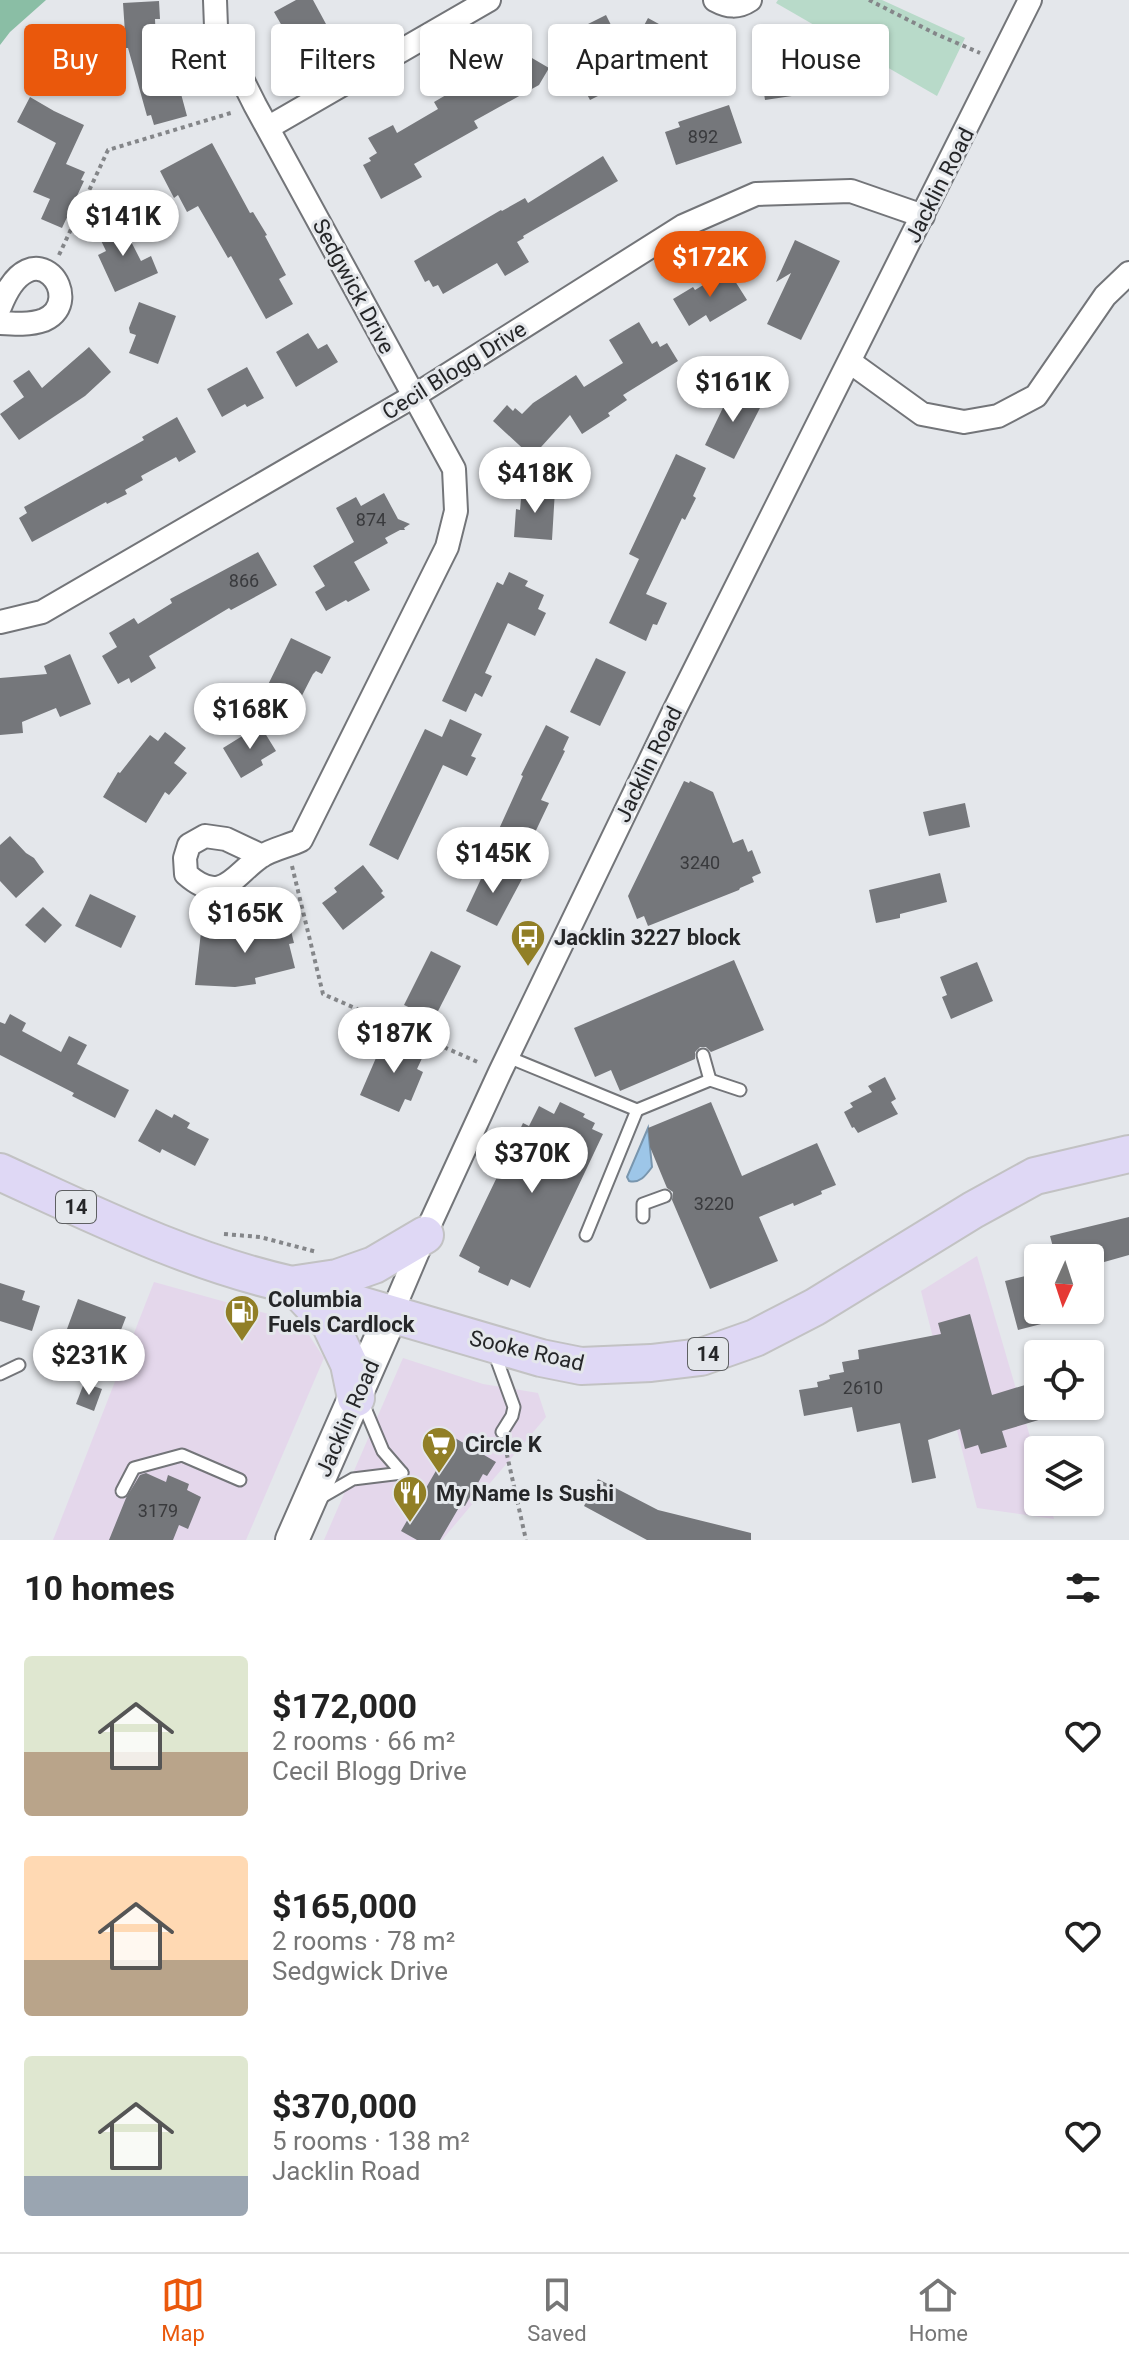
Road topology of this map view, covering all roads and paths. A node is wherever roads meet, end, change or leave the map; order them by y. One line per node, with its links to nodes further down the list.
1 (215, 0): 8 (street, Sedgwick Drive)
2 (489, 0): 9 (street)
3 (715, 0): 4 (street)
4 (750, 0)
5 (869, 0): 7 (path)
6 (1030, 0): 7 (street, Jacklin Road)
7 (1001, 61): 10 (street, Jacklin Road)
8 (255, 105): 9 (street, Sedgwick Drive); 11 (path)
9 (269, 127): 16 (street, Sedgwick Drive)
10 (923, 216): 15 (street, Jacklin Road); 16 (street, Cecil Blogg Drive)
11 (49, 272): 13 (street); 14 (street)
12 (1129, 273): 15 (street)
13 (0, 307)
14 (0, 323)
15 (850, 362): 21 (street, Jacklin Road)
16 (414, 396): 17 (street, Cecil Blogg Drive); 18 (street, Sedgwick Drive)
17 (0, 622)
18 (287, 847): 19 (street, Sedgwick Drive); 22 (path)
19 (262, 856)
20 (703, 1055): 23 (lane)
21 (508, 1057): 25 (lane); 31 (street, Jacklin Road)
22 (474, 1060)
23 (710, 1080): 24 (lane); 25 (lane)
24 (740, 1090)
25 (637, 1110): 32 (lane)
26 (1129, 1154): 36 (main road, Sooke Road / 14)
27 (0, 1172): 34 (main road, Sooke Road / 14)
28 (665, 1196): 29 (lane)
29 (643, 1217)
30 (216, 1232): 33 (path)
31 (425, 1235): 34 (main road); 35 (street, Jacklin Road)
32 (586, 1235)
33 (328, 1255)
34 (292, 1285): 35 (main road, Sooke Road / 14); 39 (main road)
35 (391, 1315): 36 (main road, Sooke Road / 14); 39 (main road, Jacklin Road)
36 (491, 1344): 40 (lane)
37 (19, 1365): 38 (lane)
38 (0, 1374)
39 (357, 1395): 43 (main road, Jacklin Road); 43 (lane)
40 (502, 1432): 45 (path)
41 (240, 1480): 42 (lane)
42 (122, 1491)
43 (308, 1506): 44 (main road, Jacklin Road)
44 (292, 1540)
45 (526, 1540)

